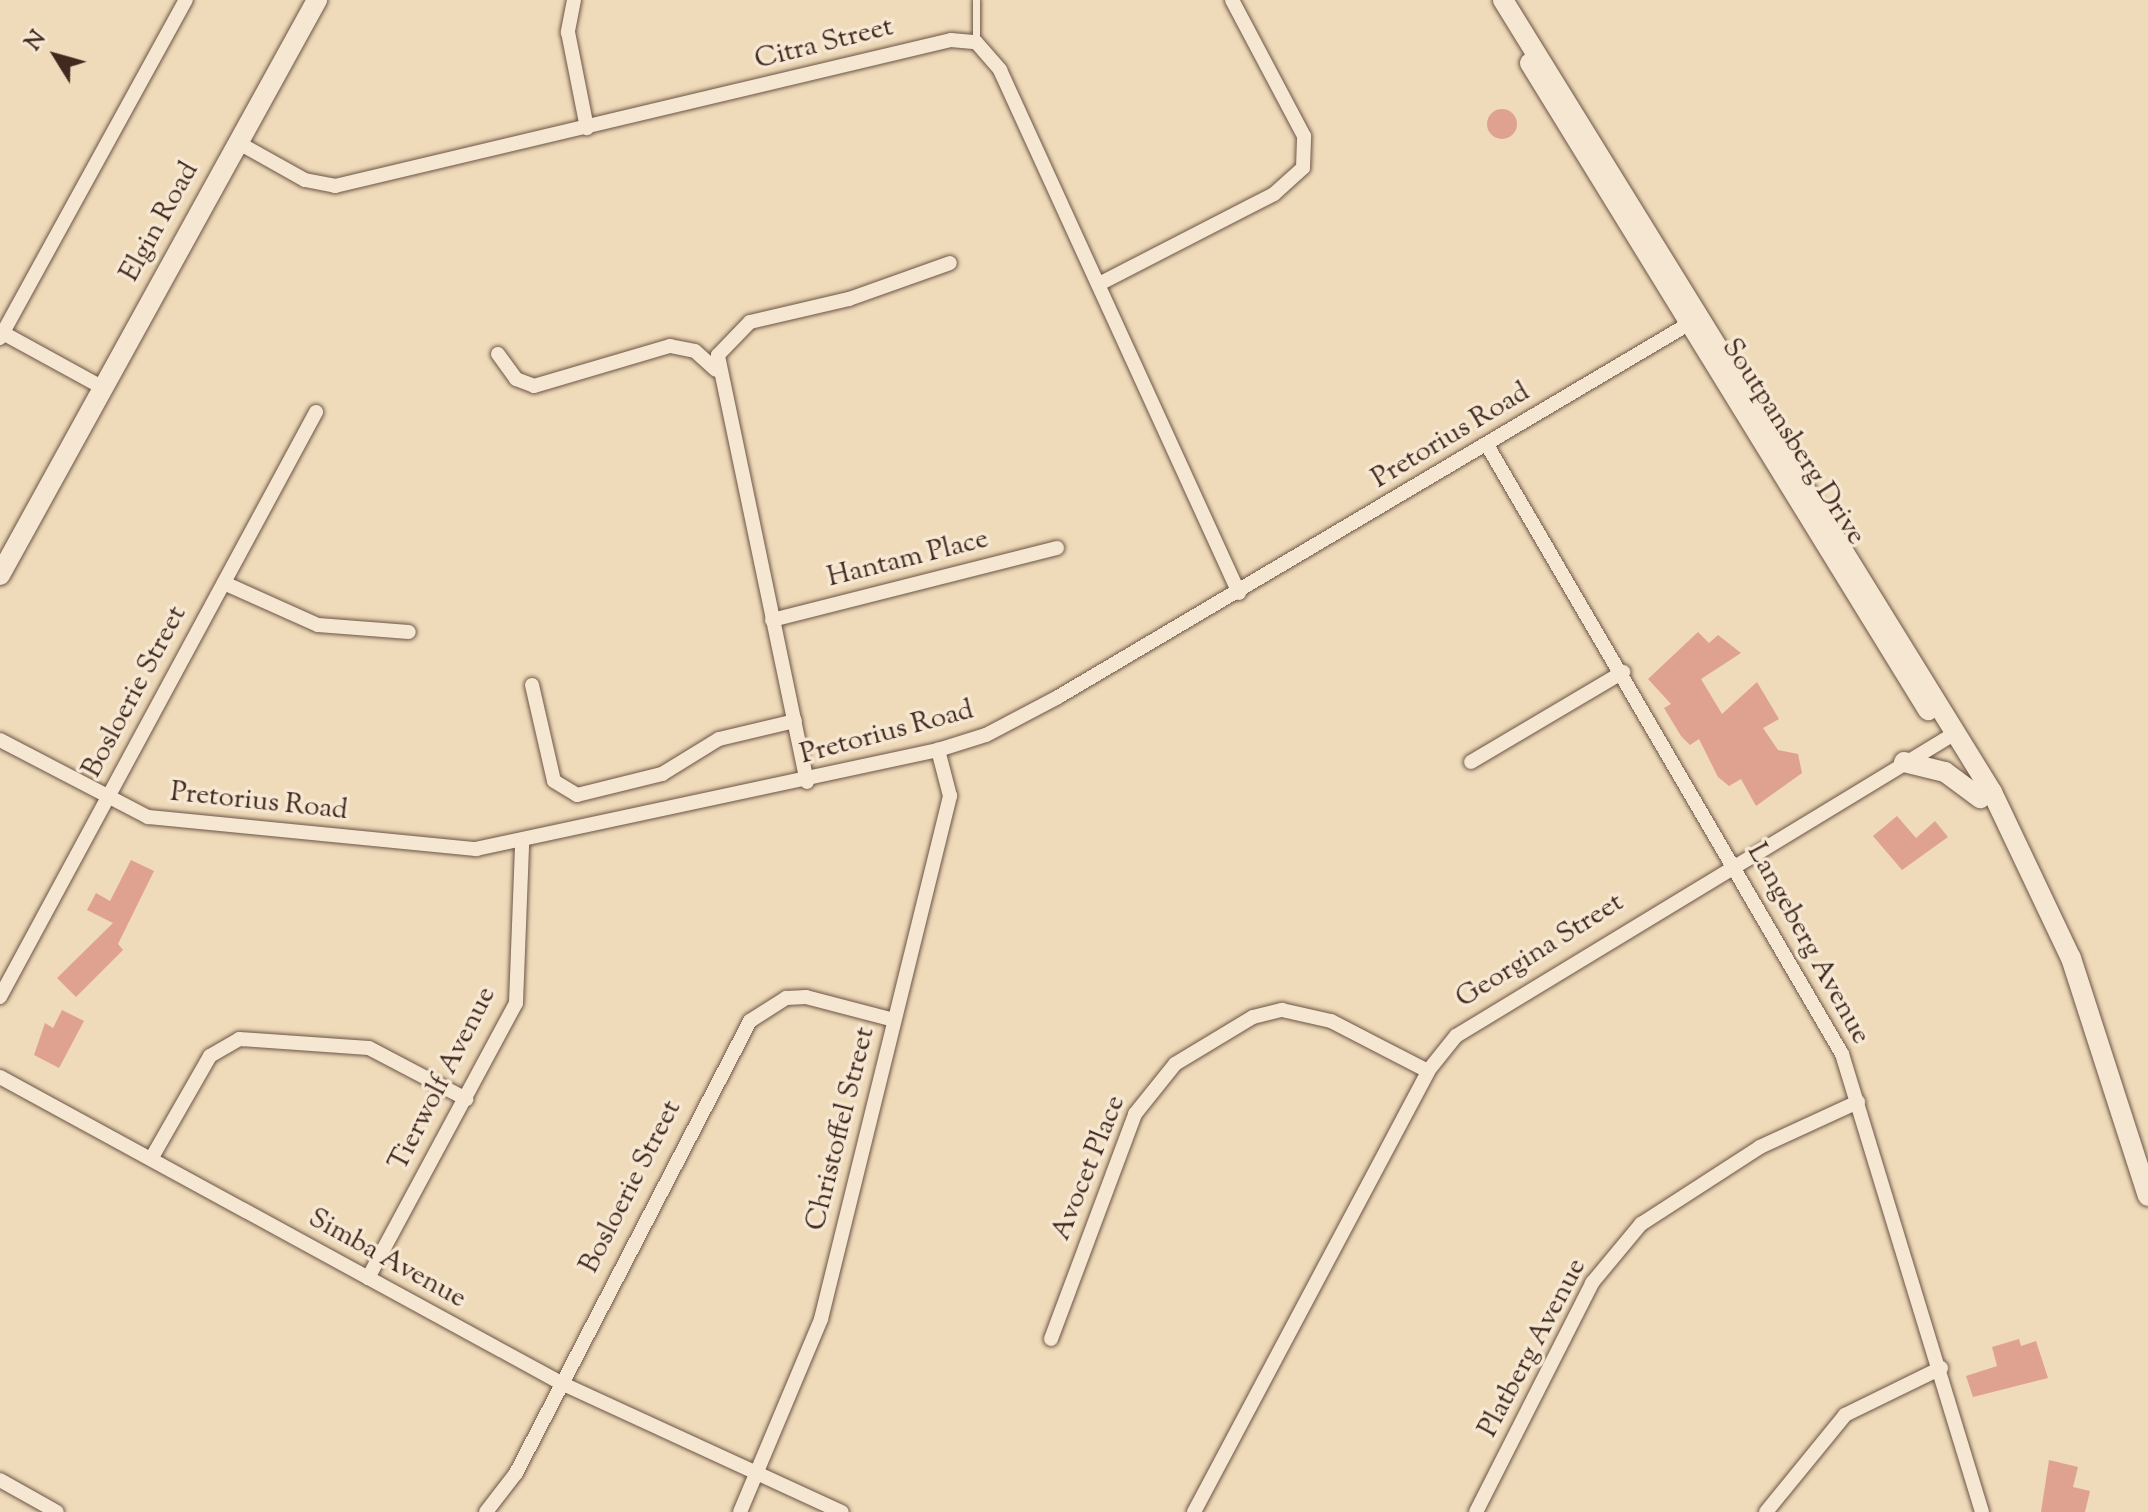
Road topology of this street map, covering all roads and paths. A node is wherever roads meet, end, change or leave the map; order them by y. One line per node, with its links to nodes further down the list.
1 (186, 0): 13 (street)
2 (317, 0): 9 (street, Elgin Road)
3 (574, 0): 8 (street)
4 (976, 0): 7 (lane)
5 (1232, 0): 11 (street)
6 (1502, 2): 12 (street, Soutpansberg Drive)
7 (976, 42): 8 (street, Citra Street); 11 (street)
8 (587, 128): 9 (street, Citra Street)
9 (237, 142): 16 (street, Elgin Road)
10 (950, 263): 15 (street)
11 (1099, 284): 22 (street)
12 (1693, 321): 18 (street, Pretorius Road); 28 (street, Soutpansberg Drive)
13 (2, 335): 16 (street)
14 (498, 354): 15 (street)
15 (716, 370): 23 (street)
16 (100, 386): 20 (street, Elgin Road)
17 (316, 412): 21 (street, Bosloerie Street)
18 (1487, 445): 22 (street, Pretorius Road); 25 (street, Langeberg Avenue)
19 (1057, 548): 23 (street, Hantam Place)
20 (2, 561)
21 (224, 583): 24 (street); 35 (street, Bosloerie Street)
22 (1239, 593): 30 (street, Pretorius Road)
23 (772, 620): 27 (street)
24 (409, 632)
25 (1623, 672): 31 (street); 37 (street, Langeberg Avenue)
26 (532, 685): 27 (street)
27 (795, 721): 33 (street)
28 (1951, 736): 32 (street, Georgina Street); 34 (street, Soutpansberg Drive); 38 (street, Soutpansberg Drive)
29 (0, 740): 35 (street, Pretorius Road)
30 (938, 750): 33 (street, Pretorius Road); 40 (street, Christoffel Street)
31 (1471, 762)
32 (1904, 762): 34 (street); 37 (street, Georgina Street)
33 (807, 782): 36 (street, Pretorius Road)
34 (1980, 798): 38 (street, Soutpansberg Drive)
35 (106, 801): 36 (street, Pretorius Road); 39 (street, Bosloerie Street)
36 (522, 844): 43 (street, Tierwolf Avenue)
37 (1733, 863): 41 (street, Georgina Street); 44 (street, Langeberg Avenue)
38 (2049, 912): 46 (street, Soutpansberg Drive)
39 (0, 997)
40 (894, 1020): 50 (street, Bosloerie Street); 51 (street, Christoffel Street)
41 (1428, 1071): 48 (street, Avocet Place); 57 (street, Georgina Street)
42 (0, 1077): 45 (street, Simba Avenue)
43 (466, 1099): 45 (street); 47 (street, Tierwolf Avenue)
44 (1858, 1102): 49 (street, Langeberg Avenue); 58 (street, Platberg Avenue)
45 (151, 1159): 47 (street, Simba Avenue)
46 (2148, 1196)
47 (368, 1278): 50 (street, Simba Avenue)
48 (1051, 1339)
49 (1941, 1368): 59 (street); 60 (street, Langeberg Avenue)
50 (561, 1383): 51 (street, Simba Avenue); 54 (street, Bosloerie Street)
51 (755, 1476): 55 (street, Christoffel Street); 56 (street)
52 (0, 1480): 53 (street)
53 (57, 1512)
54 (486, 1512)
55 (740, 1512)
56 (842, 1512)
57 (1194, 1512)
58 (1476, 1512)
59 (1766, 1512)
60 (1982, 1512)

